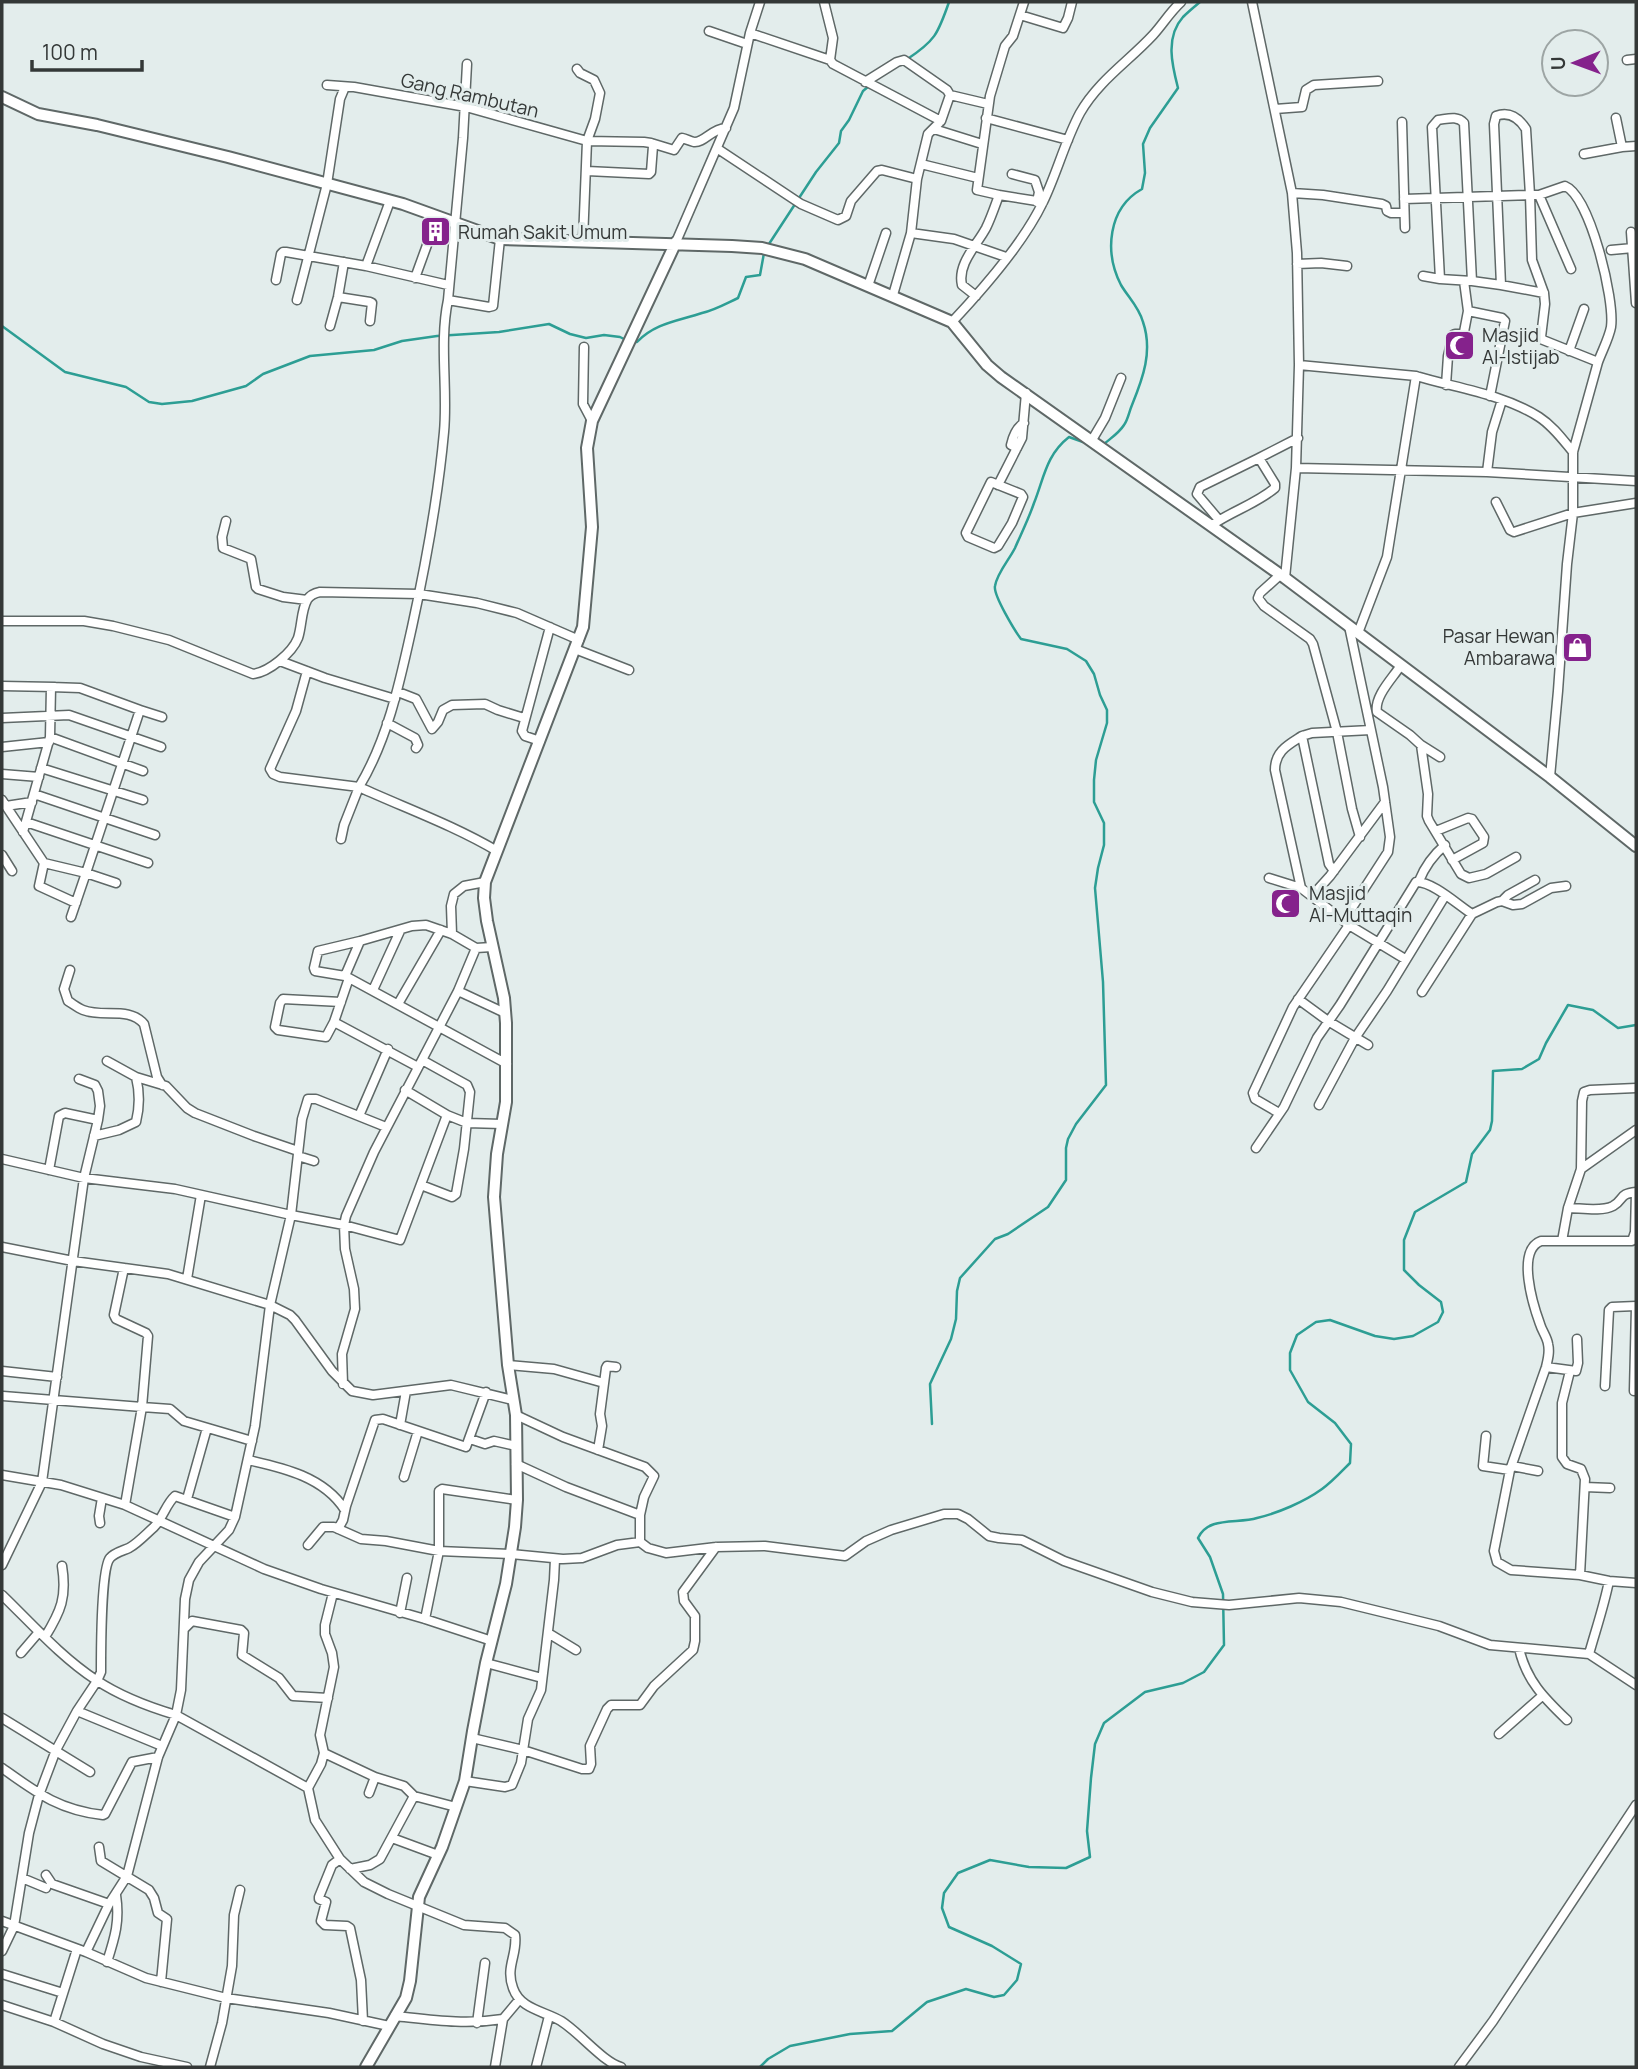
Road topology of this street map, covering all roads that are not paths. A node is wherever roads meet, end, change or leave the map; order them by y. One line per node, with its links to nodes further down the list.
1 (760, 2): 10 (street)
2 (824, 2): 12 (street)
3 (1024, 2): 8 (street)
4 (1072, 2): 8 (street)
5 (1165, 2): 7 (street)
6 (1252, 2): 23 (street)
7 (1178, 4): 30 (street)
8 (1020, 15): 21 (street)
9 (709, 31): 11 (street)
10 (750, 33): 11 (street); 12 (street)
11 (747, 44): 28 (street)
12 (830, 60): 16 (street)
13 (467, 64): 22 (street)
14 (577, 69): 31 (street)
15 (1378, 81): 23 (street)
16 (868, 84): 19 (street); 26 (street)
17 (327, 85): 18 (street, Gang Rambutan)
18 (345, 87): 22 (street, Gang Rambutan); 43 (street)
19 (950, 95): 21 (street); 26 (street)
20 (2, 97): 43 (street)
21 (988, 104): 24 (street)
22 (466, 107): 31 (street, Gang Rambutan); 55 (street)
23 (1275, 109): 44 (street)
24 (986, 118): 30 (street); 33 (street)
25 (1616, 118): 34 (street)
26 (941, 121): 29 (street)
27 (1402, 122): 50 (street)
28 (726, 128): 32 (street, Gang Rambutan); 36 (street)
29 (934, 129): 33 (street); 38 (street)
30 (1068, 140): 52 (street)
31 (587, 141): 32 (street, Gang Rambutan); 39 (street)
32 (651, 143): 39 (street)
33 (982, 144): 41 (street)
34 (1622, 146): 35 (street); 37 (street)
35 (1636, 146)
36 (718, 149): 42 (street); 63 (street)
37 (1584, 154)
38 (921, 164): 41 (street); 42 (street)
39 (587, 171): 62 (street)
40 (1012, 174): 52 (street)
41 (978, 178): 45 (street)
42 (917, 179): 60 (street)
43 (327, 184): 51 (street); 68 (street)
44 (1292, 193): 53 (street); 71 (street)
45 (999, 195): 52 (street); 65 (street)
46 (1534, 195): 48 (street); 48 (street); 54 (street); 56 (street); 99 (street)
47 (1467, 196): 48 (street); 49 (street); 49 (street); 80 (street)
48 (1498, 196): 82 (street)
49 (1437, 197): 50 (street); 78 (street)
50 (1404, 199): 53 (street)
51 (390, 201): 55 (street); 72 (street)
52 (1040, 202): 69 (street)
53 (1404, 213): 57 (street)
54 (1548, 215): 56 (street); 74 (street)
55 (456, 223): 61 (street); 81 (street)
56 (1531, 223): 75 (street)
57 (1405, 228)
58 (1631, 232): 66 (street)
59 (886, 233): 83 (street)
60 (911, 233): 65 (street); 86 (street)
61 (500, 239): 62 (street); 90 (street)
62 (583, 240): 63 (street)
63 (676, 242): 83 (street); 107 (street)
64 (426, 245): 77 (street)
65 (972, 246): 69 (street); 87 (street)
66 (1633, 247): 67 (street); 91 (street)
67 (1611, 250)
68 (308, 257): 70 (street); 79 (street); 89 (street)
69 (1006, 257): 87 (street)
70 (344, 262): 72 (street); 88 (street)
71 (1297, 264): 73 (street); 100 (street)
72 (366, 266): 77 (street)
73 (1347, 266)
74 (1572, 269)
75 (1537, 273): 84 (street); 85 (street)
76 (1423, 276): 78 (street)
77 (415, 278): 81 (street)
78 (1440, 279): 80 (street)
79 (275, 280)
80 (1468, 281): 82 (street); 93 (street)
81 (448, 285): 90 (street)
82 (1501, 285): 84 (street)
83 (868, 286): 86 (street)
84 (1531, 291): 85 (street)
85 (1544, 293): 98 (street)
86 (893, 295): 95 (street)
87 (976, 296): 95 (street)
88 (338, 297): 94 (street); 96 (street)
89 (297, 300)
90 (447, 300): 124 (street)
91 (1636, 303)
92 (1584, 309): 98 (street)
93 (1468, 311): 103 (street); 105 (street)
94 (370, 321)
95 (953, 322): 104 (street)
96 (330, 326)
97 (584, 347): 107 (street)
98 (1569, 351): 99 (street)
99 (1598, 362): 110 (street)
100 (1299, 365): 101 (street); 108 (street)
101 (1416, 376): 103 (street); 113 (street)
102 (1121, 378): 109 (street)
103 (1446, 385): 105 (street)
104 (1026, 393): 109 (street); 117 (street)
105 (1490, 396): 106 (street)
106 (1502, 400): 110 (street); 114 (street)
107 (592, 421): 129 (street)
108 (1298, 438): 111 (street); 112 (street)
109 (1098, 444): 122 (street)
110 (1573, 452): 115 (street)
111 (1259, 458): 122 (street); 122 (street)
112 (1296, 468): 113 (street); 123 (street)
113 (1400, 471): 114 (street); 128 (street)
114 (1487, 472): 115 (street)
115 (1573, 477): 116 (street); 120 (street)
116 (1636, 481)
117 (998, 485): 117 (street)
118 (1496, 502): 120 (street)
119 (1636, 503): 120 (street)
120 (1573, 513): 159 (street)
121 (226, 521): 125 (street)
122 (1215, 523): 123 (street)
123 (1283, 577): 128 (street); 145 (street)
124 (419, 594): 125 (street); 127 (street); 137 (street)
125 (307, 600): 130 (street)
126 (2, 621): 130 (street)
127 (550, 627): 129 (street); 142 (street)
128 (1353, 629): 131 (street); 144 (street)
129 (577, 644): 132 (street); 149 (street)
130 (280, 661): 133 (street)
131 (1401, 665): 150 (street); 159 (street)
132 (629, 670)
133 (307, 671): 137 (street); 160 (street)
134 (2, 686): 135 (street)
135 (51, 687): 136 (street); 138 (street); 139 (street)
136 (69, 688)
137 (397, 695): 142 (street); 143 (street)
138 (140, 710): 141 (street); 146 (street)
139 (50, 717): 140 (street); 146 (street); 148 (street)
140 (2, 718)
141 (162, 718)
142 (524, 718): 149 (street)
143 (387, 723): 153 (street); 160 (street)
144 (1371, 730): 145 (street); 164 (street)
145 (1337, 732): 147 (street); 171 (street)
146 (131, 736): 152 (street); 155 (street)
147 (1302, 736): 183 (street); 191 (street)
148 (49, 740): 151 (street); 155 (street); 157 (street)
149 (540, 741): 176 (street)
150 (1421, 745): 154 (street); 168 (street)
151 (2, 747)
152 (161, 747)
153 (416, 748)
154 (1440, 757)
155 (122, 765): 156 (street); 161 (street)
156 (143, 771)
157 (40, 773): 158 (street); 161 (street); 162 (street)
158 (2, 774)
159 (1550, 777): 175 (street)
160 (359, 788): 172 (street); 176 (street)
161 (113, 790): 163 (street); 166 (street)
162 (33, 798): 165 (street); 166 (street); 167 (street)
163 (143, 800)
164 (1385, 801): 171 (street); 198 (street)
165 (4, 803): 169 (street)
166 (104, 817): 170 (street); 173 (street)
167 (26, 822): 169 (street); 173 (street)
168 (1436, 831): 174 (street); 179 (street)
169 (23, 832): 180 (street)
170 (155, 835)
171 (1360, 837): 183 (street)
172 (341, 839)
173 (95, 845): 181 (street); 184 (street)
174 (1445, 845): 179 (street); 187 (street)
175 (1636, 846)
176 (497, 851): 188 (street)
177 (2, 855): 182 (street)
178 (1516, 857): 179 (street)
179 (1452, 860)
180 (44, 863): 184 (street); 195 (street)
181 (148, 863)
182 (12, 871)
183 (1334, 871): 192 (street)
184 (86, 873): 189 (street); 195 (street)
185 (1269, 878): 191 (street)
186 (1535, 880): 194 (street)
187 (1419, 881): 193 (street); 203 (street)
188 (485, 882): 201 (street); 204 (street)
189 (116, 883)
190 (1566, 886): 194 (street)
191 (1301, 888): 192 (street)
192 (1312, 896): 198 (street)
193 (1446, 896): 196 (street); 206 (street)
194 (1502, 901): 196 (street)
195 (76, 902): 197 (street)
196 (1472, 914): 211 (street)
197 (71, 916)
198 (1347, 923): 203 (street); 212 (street)
199 (441, 930): 200 (street); 201 (street); 214 (street)
200 (400, 931): 202 (street); 209 (street)
201 (452, 934): 205 (street)
202 (360, 941): 208 (street); 208 (street)
203 (1379, 942): 206 (street); 216 (street)
204 (492, 947): 205 (street); 215 (street)
205 (476, 948): 210 (street)
206 (1405, 959): 219 (street)
207 (69, 970): 227 (street)
208 (347, 977): 209 (street); 213 (street)
209 (373, 990): 214 (street)
210 (458, 991): 215 (street); 218 (street)
211 (1422, 992)
212 (1298, 999): 216 (street); 231 (street)
213 (341, 1002): 217 (street); 217 (street)
214 (398, 1004): 218 (street)
215 (505, 1013): 224 (street)
216 (1328, 1021): 219 (street); 231 (street)
217 (334, 1022): 221 (street)
218 (440, 1026): 223 (street); 224 (street)
219 (1355, 1038): 220 (street); 230 (street)
220 (1368, 1045)
221 (388, 1049): 223 (street); 233 (street)
222 (107, 1061): 225 (street)
223 (420, 1063): 229 (street); 235 (street)
224 (507, 1064): 236 (street)
225 (136, 1077): 227 (street); 239 (street)
226 (79, 1079): 234 (street)
227 (162, 1085): 241 (street)
228 (1636, 1088): 244 (street)
229 (405, 1090): 232 (street); 237 (street)
230 (1319, 1105)
231 (1279, 1113): 240 (street)
232 (447, 1115): 235 (street); 247 (street)
233 (359, 1116): 237 (street); 241 (street)
234 (98, 1121): 239 (street); 245 (street)
235 (467, 1123): 236 (street); 247 (street)
236 (502, 1124): 261 (street)
237 (386, 1127): 252 (street)
238 (1636, 1130): 244 (street)
239 (94, 1136): 246 (street)
240 (1256, 1148)
241 (298, 1154): 243 (street); 251 (street)
242 (2, 1159): 245 (street)
243 (314, 1161)
244 (1581, 1169): 250 (street)
245 (49, 1170): 246 (street)
246 (84, 1178): 249 (street); 255 (street)
247 (421, 1185): 252 (street)
248 (1636, 1192): 250 (street); 253 (street)
249 (201, 1195): 251 (street); 257 (street)
250 (1568, 1208): 253 (street)
251 (291, 1215): 252 (street); 258 (street)
252 (344, 1226): 268 (street)
253 (1562, 1241): 263 (street)
254 (2, 1247): 255 (street)
255 (73, 1261): 256 (street); 266 (street)
256 (124, 1268): 257 (street); 276 (street)
257 (187, 1279): 258 (street)
258 (270, 1305): 268 (street); 283 (street)
259 (1636, 1306): 269 (street); 271 (street)
260 (1577, 1339): 265 (street)
261 (508, 1365): 267 (street); 275 (street)
262 (616, 1367): 267 (street)
263 (1546, 1367): 265 (street); 288 (street)
264 (2, 1371): 266 (street)
265 (1570, 1371): 293 (street)
266 (57, 1377): 274 (street)
267 (604, 1383): 285 (street)
268 (343, 1384): 270 (street)
269 (1605, 1386)
270 (406, 1391): 272 (street); 278 (street)
271 (1634, 1391)
272 (486, 1392): 275 (street); 282 (street)
273 (3, 1396): 274 (street)
274 (54, 1399): 276 (street); 292 (street)
275 (513, 1400): 277 (street)
276 (142, 1407): 279 (street); 298 (street)
277 (516, 1415): 284 (street); 285 (street)
278 (400, 1426): 280 (street); 299 (street)
279 (207, 1428): 283 (street); 296 (street)
280 (418, 1431): 282 (street); 291 (street)
281 (1486, 1436): 288 (street)
282 (470, 1439): 284 (street)
283 (252, 1441): 286 (street)
284 (516, 1446): 287 (street)
285 (598, 1451): 300 (street)
286 (248, 1460): 299 (street); 301 (street)
287 (516, 1464): 297 (street); 300 (street)
288 (1511, 1468): 289 (street); 314 (street)
289 (1538, 1471)
290 (2, 1475): 292 (street)
291 (404, 1477)
292 (43, 1482): 295 (street); 312 (street)
293 (1585, 1487): 294 (street); 314 (street)
294 (1610, 1488)
295 (102, 1498): 298 (street); 303 (street)
296 (187, 1499): 301 (street); 302 (street)
297 (517, 1500): 309 (street); 310 (street)
298 (125, 1505): 302 (street)
299 (345, 1510): 304 (street)
300 (640, 1515): 305 (street)
301 (235, 1517): 307 (street)
302 (159, 1522): 307 (street); 332 (street)
303 (100, 1523)
304 (338, 1529): 306 (street); 309 (street)
305 (640, 1542): 308 (street); 311 (street)
306 (308, 1545)
307 (213, 1547): 318 (street); 322 (street)
308 (716, 1547): 326 (street); 343 (street)
309 (439, 1551): 310 (street); 321 (street)
310 (511, 1553): 311 (street); 325 (street)
311 (555, 1559): 323 (street)
312 (2, 1565)
313 (62, 1566): 324 (street)
314 (1580, 1575): 316 (street)
315 (407, 1578): 320 (street)
316 (1609, 1581): 317 (street); 329 (street)
317 (1636, 1583)
318 (333, 1593): 320 (street); 335 (street)
319 (2, 1595): 324 (street)
320 (400, 1613): 321 (street)
321 (425, 1619): 325 (street)
322 (184, 1629): 335 (street); 337 (street)
323 (548, 1633): 327 (street); 331 (street)
324 (42, 1634): 328 (street); 332 (street)
325 (492, 1641): 330 (street)
326 (1519, 1648): 329 (street); 334 (street)
327 (576, 1650)
328 (21, 1653)
329 (1590, 1654): 333 (street)
330 (486, 1663): 331 (street); 341 (street)
331 (542, 1678): 343 (street)
332 (97, 1681): 336 (street); 337 (street)
333 (1636, 1685)
334 (1542, 1696): 339 (street); 340 (street)
335 (328, 1698): 345 (street)
336 (77, 1712): 342 (street); 344 (street)
337 (176, 1715): 342 (street); 351 (street)
338 (2, 1718): 344 (street)
339 (1567, 1720)
340 (1499, 1734)
341 (472, 1738): 343 (street); 350 (street)
342 (162, 1746): 346 (street)
343 (523, 1750): 350 (street)
344 (55, 1752): 348 (street); 353 (street)
345 (324, 1753): 349 (street); 351 (street)
346 (158, 1757): 353 (street); 362 (street)
347 (2, 1768): 353 (street)
348 (90, 1772)
349 (375, 1777): 352 (street); 354 (street)
350 (465, 1781): 356 (street)
351 (308, 1788): 360 (street)
352 (369, 1793)
353 (39, 1795): 363 (street)
354 (414, 1796): 356 (street); 357 (street)
355 (1636, 1805): 392 (street)
356 (456, 1807): 359 (street)
357 (392, 1838): 359 (street); 361 (street)
358 (99, 1847): 362 (street)
359 (439, 1855): 367 (street)
360 (340, 1859): 361 (street); 382 (street)
361 (350, 1869): 367 (street)
362 (127, 1876): 365 (street); 375 (street)
363 (22, 1878): 366 (street); 369 (street)
364 (240, 1890): 377 (street)
365 (116, 1895): 366 (street); 372 (street)
366 (109, 1904): 371 (street)
367 (418, 1906): 378 (street); 383 (street)
368 (2, 1921): 369 (street)
369 (14, 1926): 370 (street); 371 (street)
370 (2, 1951)
371 (82, 1951): 372 (street); 376 (street)
372 (107, 1962): 375 (street)
373 (485, 1963): 385 (street)
374 (2, 1974): 376 (street)
375 (161, 1982): 377 (street)
376 (63, 1993): 384 (street)
377 (226, 1998): 382 (street); 387 (street)
378 (519, 2000): 380 (street); 381 (street)
379 (2, 2006): 384 (street)
380 (549, 2016): 390 (street); 391 (street)
381 (503, 2019): 385 (street); 389 (street)
382 (363, 2021): 383 (street)
383 (392, 2021): 385 (street); 388 (street)
384 (54, 2022): 386 (street)
385 (477, 2022)
386 (187, 2067)
387 (211, 2067)
388 (366, 2067)
389 (495, 2067)
390 (536, 2067)
391 (621, 2067)
392 (1459, 2067)

